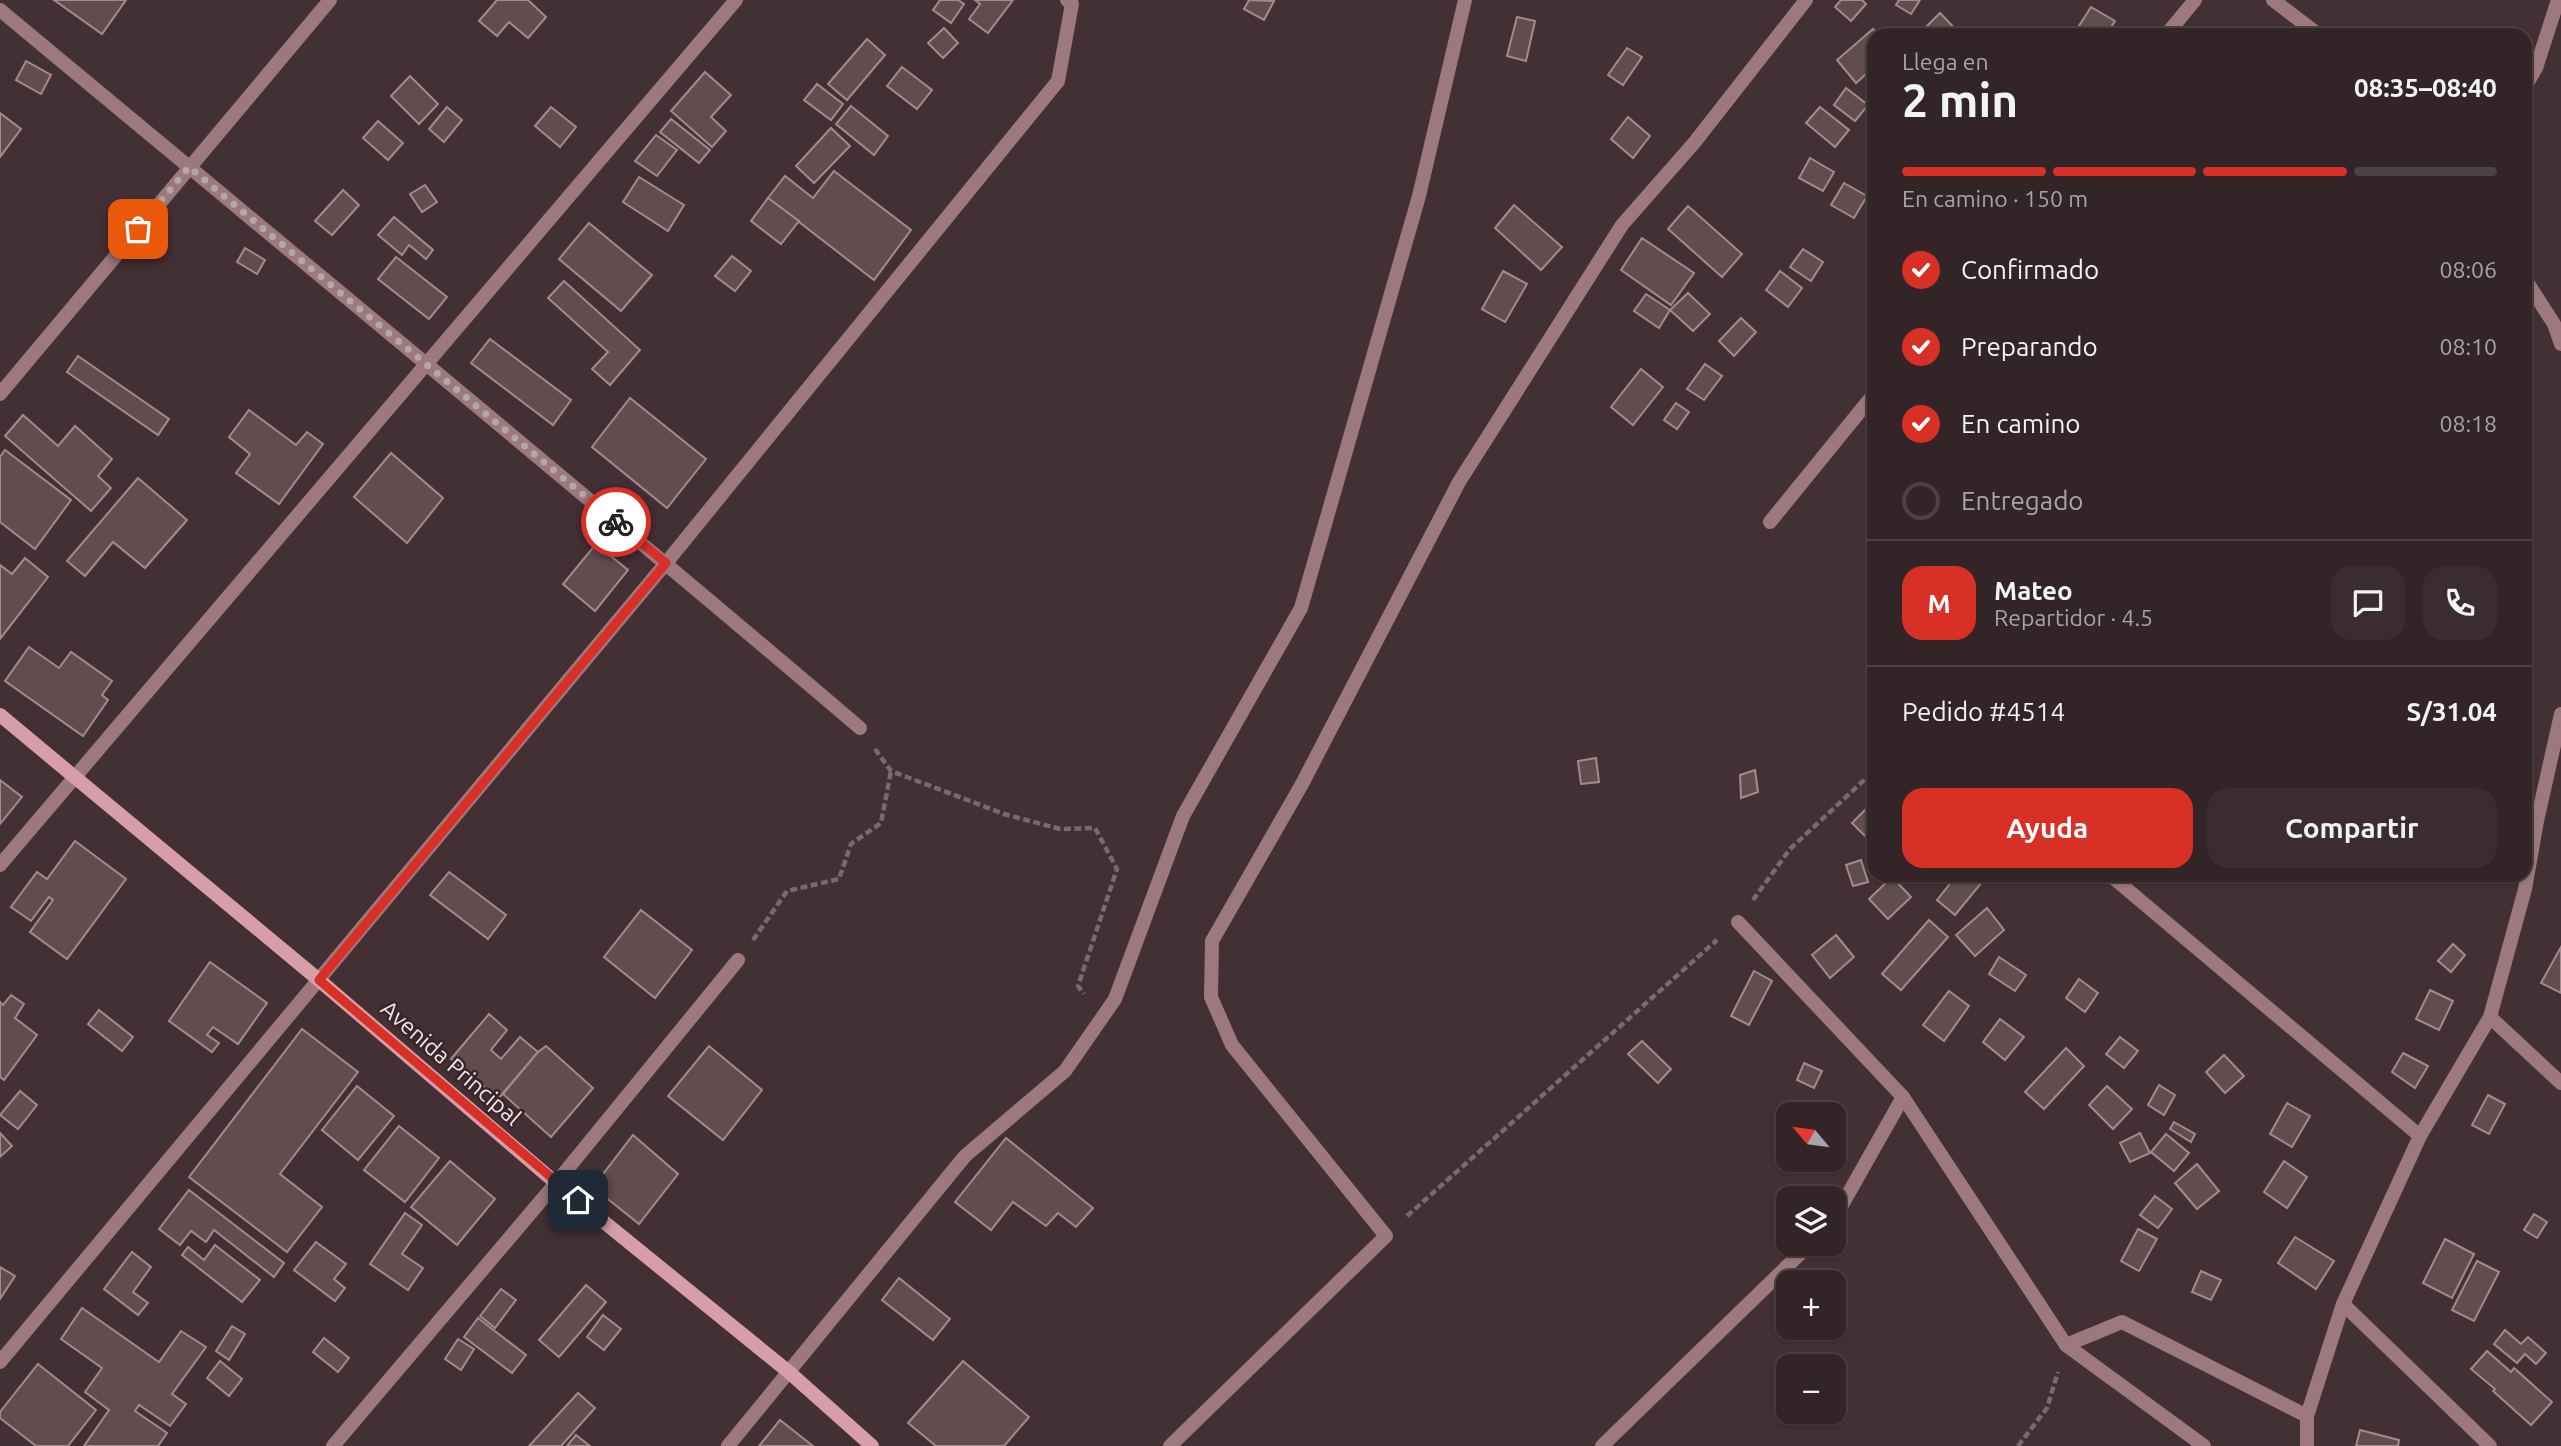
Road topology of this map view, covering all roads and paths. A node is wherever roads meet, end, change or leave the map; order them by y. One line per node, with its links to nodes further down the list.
1 (330, 0): 13 (street)
2 (736, 0): 16 (street)
3 (1067, 0): 20 (street)
4 (1465, 0): 37 (street)
5 (1806, 0): 43 (street)
6 (2194, 0): 10 (street)
7 (2273, 0): 11 (street)
8 (2558, 0): 12 (street)
9 (0, 9): 13 (street)
10 (2172, 28)
11 (2310, 28)
12 (2532, 75)
13 (189, 167): 16 (street); 17 (street)
14 (2532, 290): 15 (street)
15 (2561, 344)
16 (425, 365): 20 (street); 25 (street)
17 (0, 394)
18 (1867, 403): 19 (street)
19 (1770, 522)
20 (666, 563): 23 (street); 35 (street)
21 (2561, 714): 28 (street)
22 (0, 715): 25 (street, Avenida Principal)
23 (860, 728): 24 (path)
24 (891, 771): 34 (path); 37 (path)
25 (74, 778): 30 (street); 35 (street, Avenida Principal)
26 (1867, 778): 33 (path)
27 (2532, 817): 28 (street)
28 (2537, 821): 29 (street)
29 (2532, 849)
30 (0, 865)
31 (2118, 882): 40 (street)
32 (2526, 882): 36 (street)
33 (1738, 922): 39 (street); 43 (path)
34 (738, 960): 41 (street)
35 (319, 980): 41 (street, Avenida Principal); 47 (street)
36 (2490, 1017): 38 (street); 40 (street)
37 (1101, 1020): 48 (street)
38 (2561, 1083)
39 (1903, 1097): 42 (street); 46 (street)
40 (2420, 1136): 45 (street)
41 (556, 1183): 48 (street, Avenida Principal); 50 (street)
42 (1846, 1198)
43 (1386, 1236): 53 (street)
44 (1798, 1256): 54 (street)
45 (2343, 1304): 49 (street); 58 (street)
46 (2066, 1345): 49 (street); 55 (path); 56 (street)
47 (0, 1362)
48 (790, 1373): 51 (street); 52 (street, Avenida Principal)
49 (2307, 1416): 57 (street)
50 (333, 1446)
51 (729, 1446)
52 (872, 1446)
53 (1170, 1446)
54 (1602, 1446)
55 (2018, 1446)
56 (2204, 1446)
57 (2307, 1446)
58 (2490, 1446)

